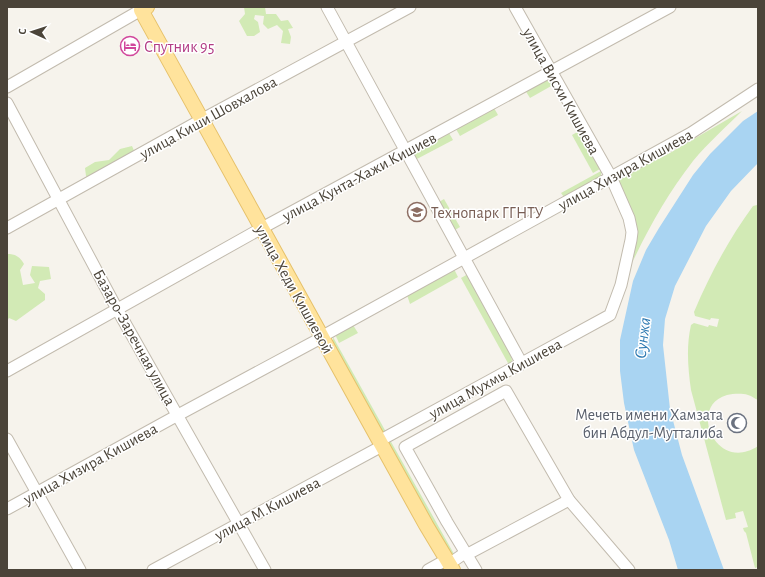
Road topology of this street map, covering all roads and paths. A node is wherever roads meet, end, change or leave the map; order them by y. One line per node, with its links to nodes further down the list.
1 (327, 7): 6 (street)
2 (410, 7): 6 (street, улица Киши Шовхалова)
3 (515, 7): 7 (street, улица Висхи Кишиева)
4 (670, 7): 7 (street, улица Кунта-Хажи Кишиев)
5 (142, 8): 8 (street); 11 (main road, улица Хеди Кишиевой)
6 (347, 42): 11 (street, улица Киши Шовхалова); 12 (street)
7 (551, 72): 12 (street, улица Кунта-Хажи Кишиев); 13 (street, улица Висхи Кишиева)
8 (7, 86)
9 (758, 89): 13 (street, улица Хизира Кишиева)
10 (7, 103): 14 (street, Базаро-Заречная улица)
11 (201, 120): 14 (street, улица Киши Шовхалова); 16 (main road, улица Хеди Кишиевой)
12 (406, 151): 16 (street, улица Кунта-Хажи Кишиев); 17 (street)
13 (611, 177): 17 (street, улица Хизира Кишиева); 19 (street, улица Висхи Кишиева)
14 (59, 200): 15 (street, улица Киши Шовхалова); 18 (street, Базаро-Заречная улица)
15 (7, 228)
16 (262, 228): 18 (street, улица Кунта-Хажи Кишиев); 20 (main road, улица Хеди Кишиевой)
17 (464, 258): 20 (street, улица Хизира Кишиева); 21 (street)
18 (117, 309): 22 (street, улица Кунта-Хажи Кишиев); 25 (street, Базаро-Заречная улица)
19 (610, 315): 21 (street, улица Мухмы Кишиева)
20 (321, 337): 25 (street, улица Хизира Кишиева); 27 (main road, улица Хеди Кишиевой)
21 (522, 364): 23 (street, улица Мухмы Кишиева)
22 (7, 371)
23 (500, 376): 24 (street); 27 (street, улица Мухмы Кишиева)
24 (506, 391): 29 (street); 32 (street)
25 (178, 415): 28 (street, улица Хизира Кишиева); 31 (street, Базаро-Заречная улица)
26 (7, 439): 28 (street)
27 (380, 443): 31 (street, улица М.Кишиева); 33 (main road, улица Хеди Кишиевой)
28 (36, 492): 30 (street, улица Хизира Кишиева); 34 (street)
29 (568, 500): 32 (street); 39 (street)
30 (7, 508)
31 (238, 523): 35 (street, улица М.Кишиева); 36 (street, Базаро-Заречная улица)
32 (466, 555): 33 (street); 38 (street)
33 (449, 565): 37 (street)
34 (80, 570)
35 (153, 570)
36 (265, 570)
37 (428, 570)
38 (476, 570)
39 (629, 570)

